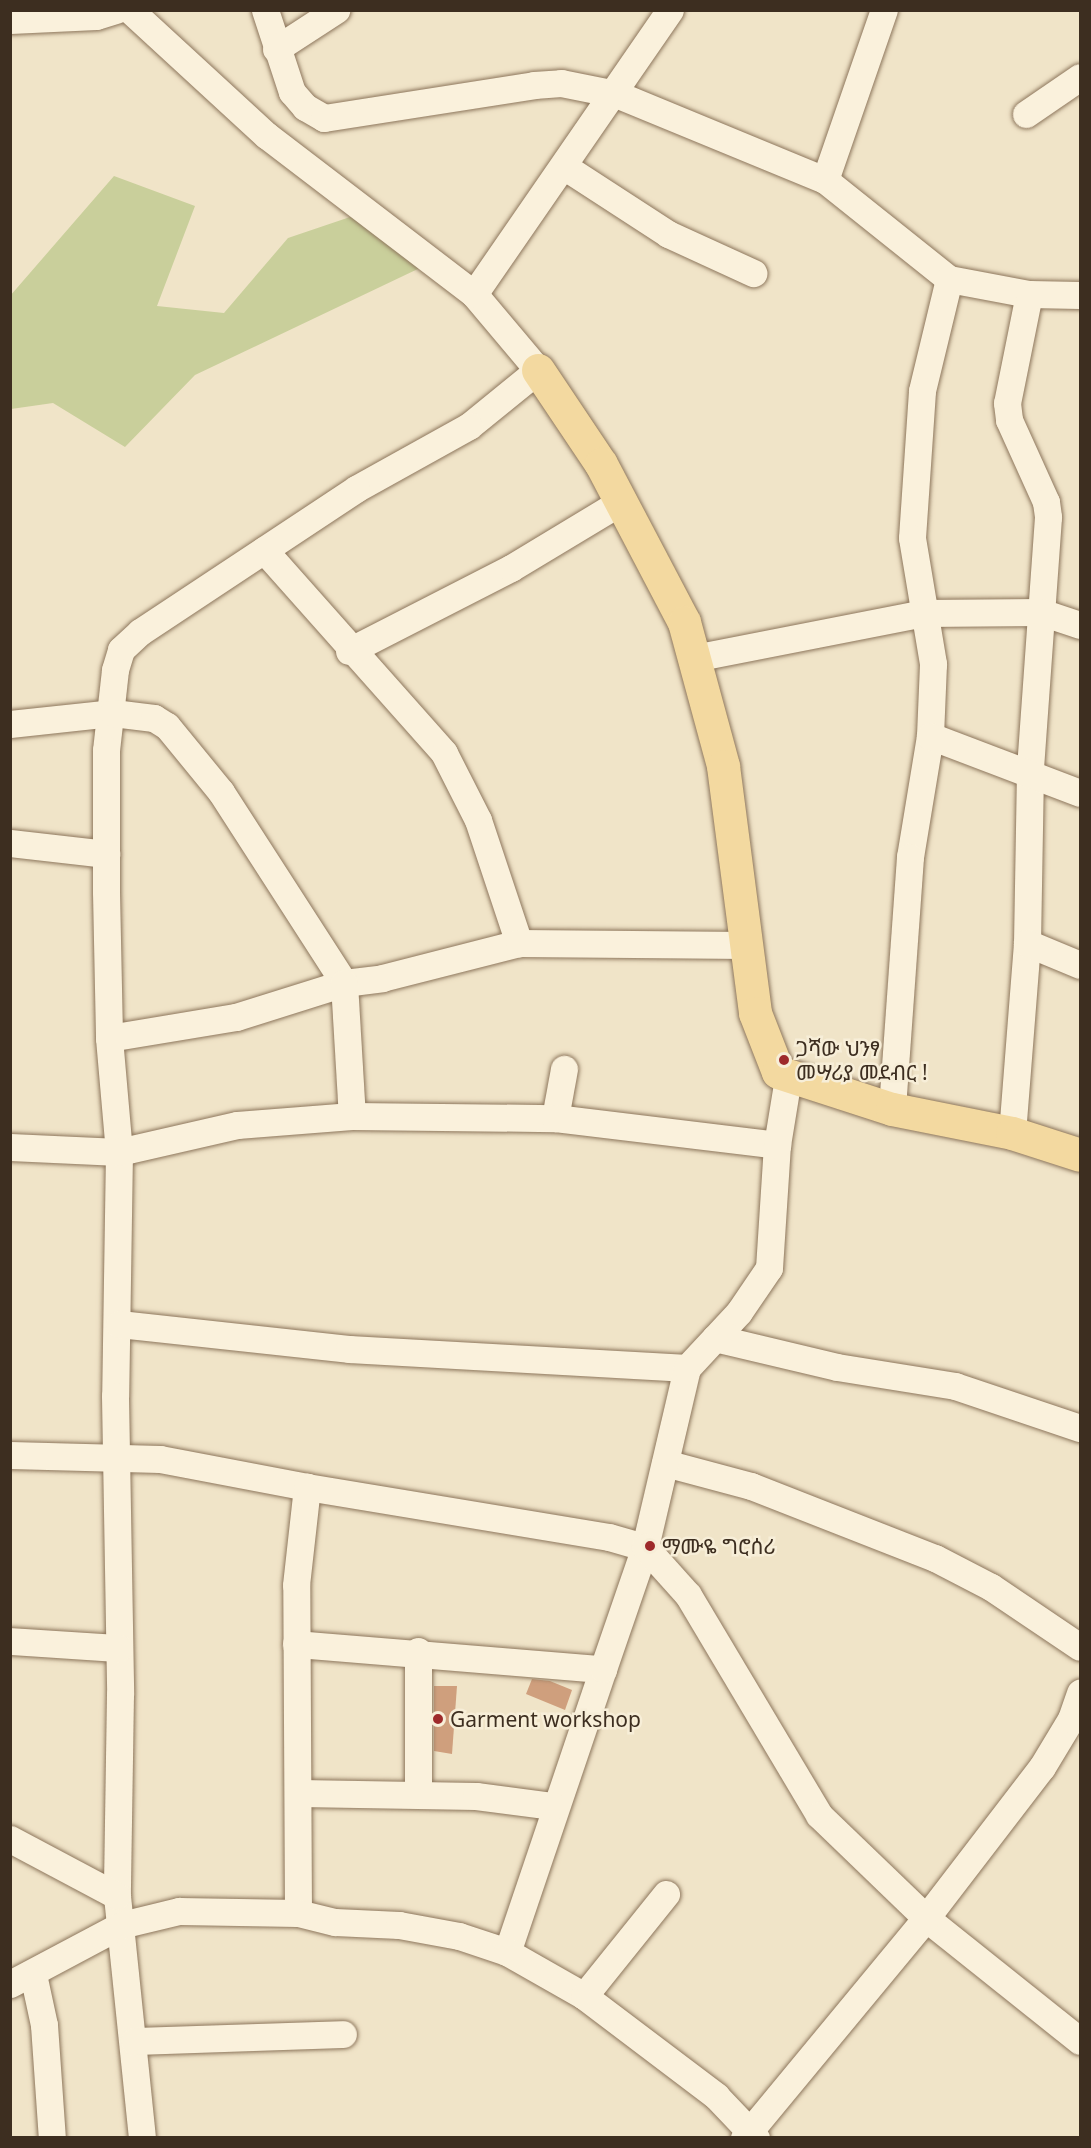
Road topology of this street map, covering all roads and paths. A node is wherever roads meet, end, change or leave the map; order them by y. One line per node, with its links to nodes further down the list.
1 (116, 10): 7 (street)
2 (130, 10): 16 (street)
3 (265, 10): 8 (street)
4 (336, 10): 8 (street)
5 (670, 10): 10 (street)
6 (884, 10): 13 (street)
7 (10, 20)
8 (276, 49): 10 (street)
9 (1080, 77): 11 (street)
10 (616, 94): 12 (street); 13 (street)
11 (1026, 114)
12 (565, 167): 14 (street); 16 (street)
13 (825, 180): 15 (street)
14 (753, 273)
15 (949, 279): 17 (street); 23 (street)
16 (474, 294): 19 (street)
17 (1029, 294): 18 (street); 22 (street)
18 (1080, 295)
19 (538, 370): 20 (main road); 21 (street)
20 (622, 501): 25 (street); 26 (main road)
21 (264, 550): 25 (street); 27 (street)
22 (1041, 612): 23 (street); 24 (street); 30 (street)
23 (923, 613): 26 (street); 29 (street)
24 (1080, 625)
25 (349, 651): 34 (street)
26 (694, 658): 36 (main road)
27 (113, 713): 28 (street); 33 (street); 38 (street)
28 (10, 724)
29 (930, 736): 30 (street); 42 (street)
30 (1030, 771): 31 (street); 35 (street)
31 (1080, 793)
32 (10, 843): 33 (street)
33 (106, 854): 39 (street)
34 (519, 943): 36 (street); 38 (street)
35 (1027, 943): 37 (street); 45 (street)
36 (747, 945): 41 (main road)
37 (1080, 964)
38 (344, 983): 39 (street); 43 (street)
39 (109, 1038): 48 (street)
40 (564, 1069): 44 (street)
41 (788, 1077): 42 (main road); 46 (street)
42 (892, 1109): 45 (main road)
43 (352, 1116): 44 (street); 48 (street)
44 (555, 1118): 46 (street)
45 (1012, 1133): 49 (main road)
46 (777, 1145): 51 (street)
47 (10, 1147): 48 (street)
48 (119, 1152): 50 (street)
49 (1080, 1155)
50 (119, 1324): 52 (street); 55 (street)
51 (715, 1338): 52 (street); 53 (street)
52 (687, 1368): 56 (street)
53 (1080, 1428)
54 (10, 1455): 55 (street)
55 (116, 1456): 57 (street); 62 (street)
56 (665, 1463): 58 (street); 61 (street)
57 (307, 1487): 58 (street); 60 (street)
58 (645, 1547): 64 (street); 73 (street)
59 (10, 1641): 62 (street)
60 (297, 1644): 63 (street); 66 (street)
61 (1080, 1647)
62 (119, 1648): 71 (street)
63 (418, 1651): 64 (street); 67 (street)
64 (603, 1669): 68 (street)
65 (1080, 1693): 73 (street)
66 (299, 1792): 67 (street); 72 (street)
67 (418, 1794): 68 (street)
68 (553, 1806): 75 (street)
69 (10, 1839): 71 (street)
70 (666, 1894): 77 (street)
71 (117, 1896): 74 (street)
72 (298, 1914): 74 (street); 75 (street)
73 (926, 1918): 80 (street); 81 (street)
74 (121, 1925): 76 (street); 79 (street)
75 (507, 1952): 77 (street)
76 (22, 1979): 82 (street)
77 (584, 1996): 81 (street)
78 (343, 2034): 79 (street)
79 (134, 2041): 83 (street)
80 (1080, 2041)
81 (751, 2135)
82 (52, 2138)
83 (142, 2138)

